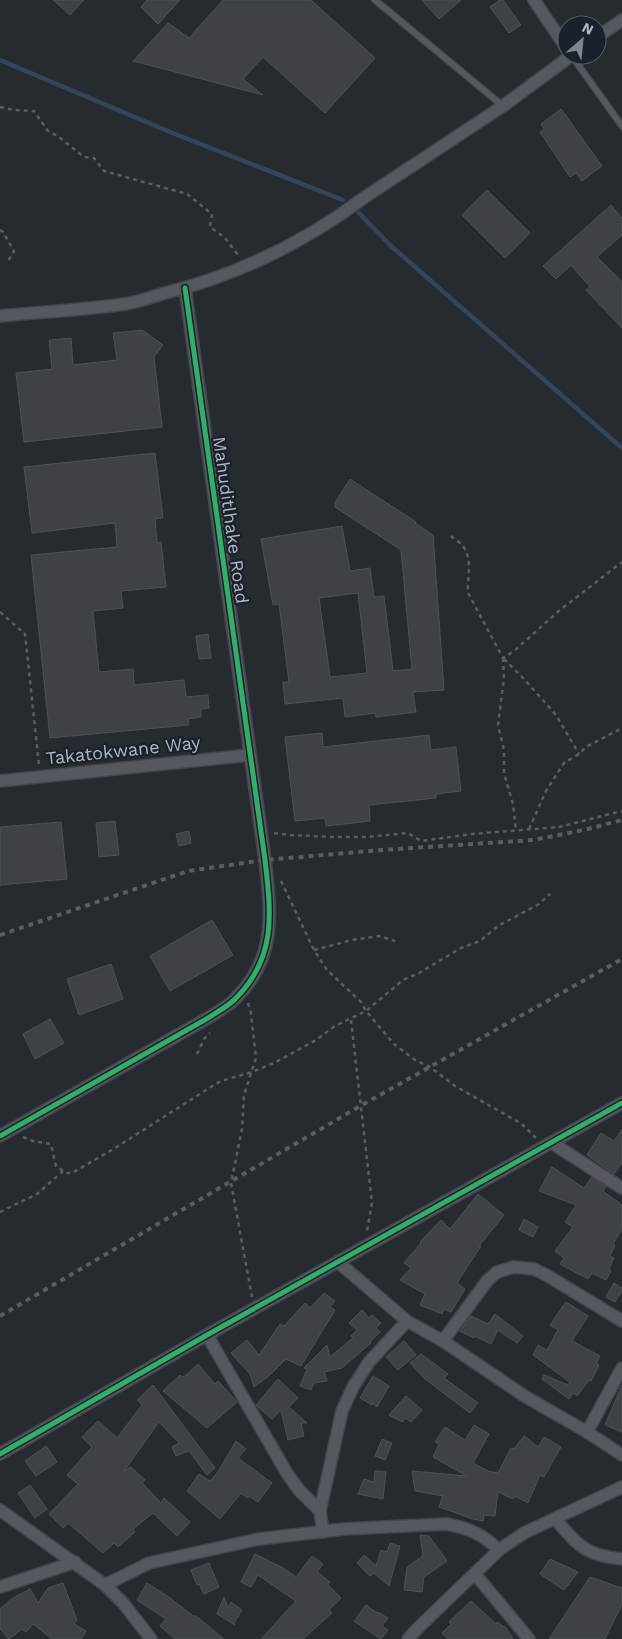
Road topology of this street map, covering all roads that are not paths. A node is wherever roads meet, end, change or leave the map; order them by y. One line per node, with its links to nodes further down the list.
1 (375, 0): 8 (lane)
2 (534, 0): 5 (street)
3 (622, 20): 4 (street)
4 (607, 30)
5 (557, 34)
6 (558, 65): 8 (street)
7 (579, 65): 9 (lane)
8 (503, 106): 10 (street)
9 (622, 126)
10 (185, 288): 11 (street); 12 (street, Mahuditlhake Road)
11 (0, 316)
12 (250, 755): 13 (street, Takatokwane Way); 15 (street, Mahuditlhake Road)
13 (0, 781)
14 (622, 1103): 16 (street)
15 (0, 1136)
16 (547, 1143): 17 (street); 18 (street)
17 (622, 1188)
18 (338, 1262): 19 (street); 21 (street)
19 (407, 1321): 22 (street); 29 (street)
20 (622, 1321): 22 (street)
21 (206, 1335): 25 (street); 29 (street)
22 (443, 1341): 24 (street)
23 (622, 1368): 24 (street)
24 (587, 1432): 26 (street)
25 (0, 1454)
26 (622, 1455)
27 (622, 1487): 30 (street)
28 (0, 1510): 34 (street)
29 (320, 1511): 31 (street)
30 (555, 1518): 32 (street); 33 (street)
31 (324, 1532): 32 (street); 36 (street)
32 (499, 1550): 35 (street)
33 (622, 1559)
34 (75, 1562): 36 (street); 37 (street)
35 (475, 1574): 39 (street); 40 (street)
36 (105, 1585): 38 (street)
37 (0, 1587)
38 (151, 1639)
39 (408, 1639)
40 (529, 1639)

